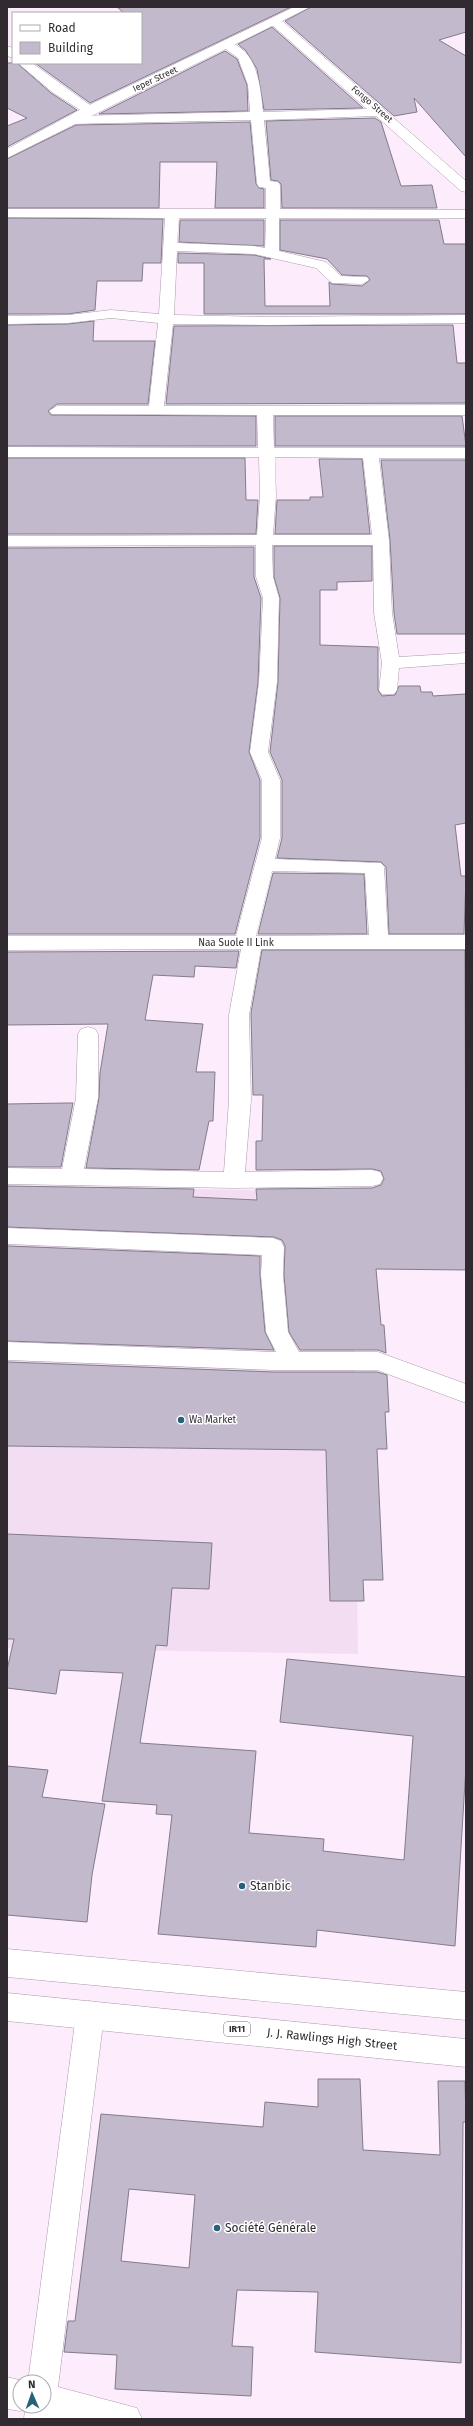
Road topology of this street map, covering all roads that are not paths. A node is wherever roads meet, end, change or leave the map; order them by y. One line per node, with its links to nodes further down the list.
1 (304, 7): 2 (street, Ieper Street)
2 (276, 22): 3 (street, Ieper Street); 6 (street, Fongo Street)
3 (226, 45): 5 (street, Ieper Street); 7 (street)
4 (25, 64): 5 (street)
5 (90, 110): 8 (street, Ieper Street)
6 (381, 112): 7 (street); 10 (street, Fongo Street)
7 (258, 116): 8 (street); 13 (street)
8 (70, 120): 9 (street, Ieper Street)
9 (7, 154)
10 (466, 188)
11 (7, 213): 12 (street)
12 (172, 213): 13 (street); 15 (street)
13 (274, 213): 14 (street); 16 (street)
14 (466, 214)
15 (170, 247): 16 (street); 18 (street)
16 (272, 255): 17 (street)
17 (362, 280)
18 (166, 319): 19 (street); 20 (street); 24 (street)
19 (466, 319)
20 (7, 320)
21 (265, 410): 22 (street); 24 (street); 26 (street)
22 (466, 410)
23 (57, 411): 24 (street)
24 (156, 411)
25 (7, 452): 26 (street)
26 (265, 452): 27 (street); 29 (street)
27 (370, 452): 28 (street); 30 (street)
28 (466, 453)
29 (264, 540): 30 (street); 31 (street); 35 (street)
30 (381, 540): 33 (street)
31 (7, 541)
32 (466, 658): 33 (street)
33 (391, 663): 34 (street)
34 (388, 690)
35 (264, 865): 36 (street); 39 (street)
36 (379, 942): 37 (street, Naa Suole II Link); 39 (street, Naa Suole II Link)
37 (466, 942)
38 (7, 943): 39 (street, Naa Suole II Link)
39 (248, 943): 44 (street)
40 (88, 1034): 42 (street)
41 (7, 1176): 42 (street)
42 (71, 1178): 44 (street)
43 (372, 1178): 44 (street)
44 (234, 1180)
45 (7, 1236): 47 (street)
46 (7, 1351): 47 (street)
47 (292, 1360): 48 (street)
48 (466, 1394)
49 (7, 1963): 50 (street)
50 (466, 2006)
51 (7, 2007): 52 (street, J. J. Rawlings High Street / IR11)
52 (90, 2014): 53 (street, J. J. Rawlings High Street / IR11); 54 (street)
53 (466, 2053)
54 (45, 2374)
55 (52, 2401): 56 (street)
56 (126, 2419)

